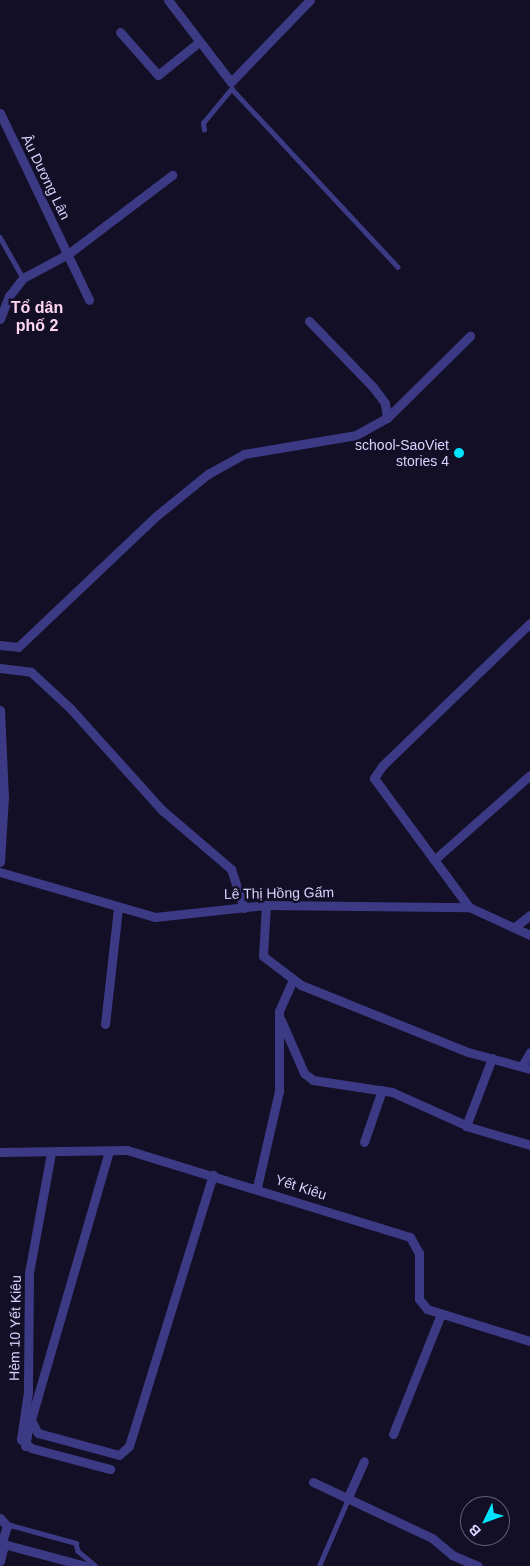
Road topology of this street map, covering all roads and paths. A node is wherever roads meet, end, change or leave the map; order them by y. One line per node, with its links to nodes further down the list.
1 (168, 0): 4 (street)
2 (310, 0): 5 (street)
3 (120, 32): 4 (street)
4 (198, 43): 5 (street)
5 (232, 86): 7 (lane); 11 (lane)
6 (0, 113): 10 (street, Âu Dương Lân)
7 (204, 130)
8 (172, 175): 10 (street)
9 (0, 237): 12 (lane)
10 (68, 254): 12 (street); 13 (street, Âu Dương Lân)
11 (398, 268)
12 (23, 278): 14 (street)
13 (89, 300)
14 (0, 319)
15 (309, 321): 17 (street)
16 (470, 336): 17 (street)
17 (386, 418): 19 (street)
18 (530, 623): 23 (street)
19 (0, 645)
20 (0, 668): 28 (street)
21 (0, 710): 24 (street)
22 (530, 775): 23 (street)
23 (434, 860): 27 (street)
24 (0, 862)
25 (0, 872): 29 (street, Lê Thị Hồng Gấm)
26 (266, 905): 27 (street, Lê Thị Hồng Gấm); 28 (street, Lê Thị Hồng Gấm); 33 (street)
27 (469, 907): 31 (street, Lê Thị Hồng Gấm)
28 (244, 908): 29 (street, Lê Thị Hồng Gấm)
29 (118, 909): 35 (street)
30 (530, 915): 31 (street)
31 (516, 926): 32 (street, Lê Thị Hồng Gấm)
32 (530, 935)
33 (293, 979): 34 (street); 37 (street)
34 (281, 1020): 39 (street); 47 (street)
35 (105, 1024)
36 (530, 1052): 38 (street)
37 (492, 1058): 38 (street); 42 (street)
38 (526, 1067)
39 (382, 1090): 40 (street); 41 (street)
40 (461, 1123)
41 (364, 1142)
42 (530, 1145)
43 (109, 1151): 45 (street, Yết Kiêu); 46 (street, Yết Kiêu); 50 (street)
44 (0, 1152): 45 (street, Yết Kiêu)
45 (51, 1153): 52 (street, Hẻm 10 Yết Kiêu)
46 (213, 1174): 47 (street, Yết Kiêu); 50 (street)
47 (257, 1187): 48 (street, Yết Kiêu)
48 (440, 1314): 49 (street, Yết Kiêu); 51 (street)
49 (530, 1341)
50 (30, 1420): 52 (street)
51 (393, 1434)
52 (26, 1446): 54 (street)
53 (364, 1461): 56 (street)
54 (110, 1469)
55 (313, 1482): 56 (street)
56 (348, 1497): 62 (lane); 63 (street)
57 (4, 1521): 58 (street); 61 (lane)
58 (2, 1544): 59 (street); 60 (street)
59 (0, 1561)
60 (86, 1566)
61 (96, 1566)
62 (319, 1566)
63 (478, 1566)

